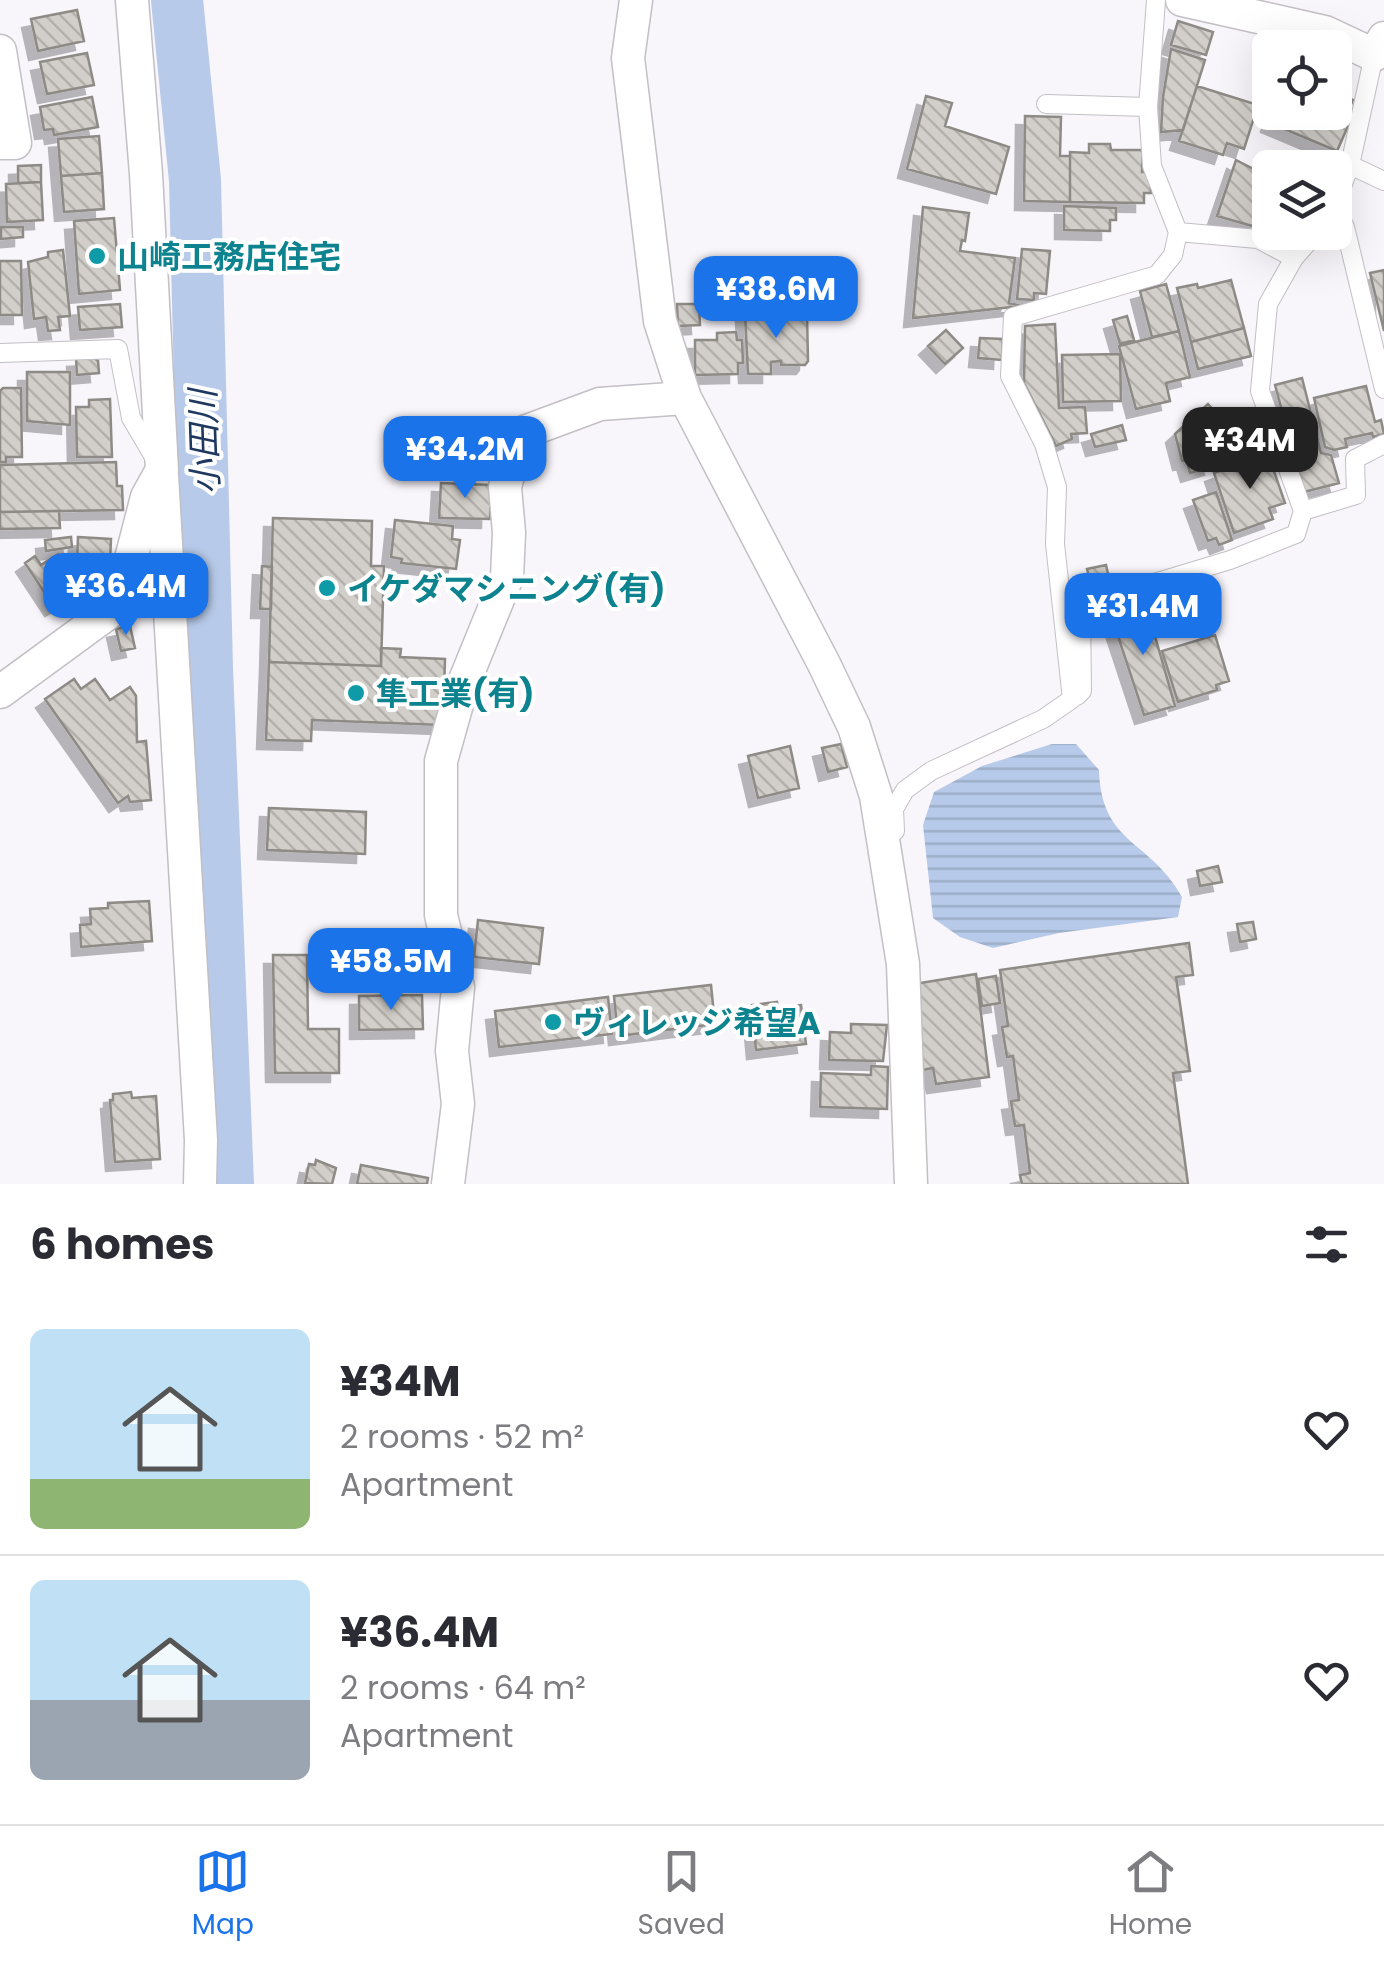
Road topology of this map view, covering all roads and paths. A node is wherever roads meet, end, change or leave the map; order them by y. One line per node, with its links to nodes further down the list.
1 (132, 0): 21 (street)
2 (636, 0): 19 (street)
3 (1156, 0): 8 (lane)
4 (1182, 0): 5 (street)
5 (1379, 47): 10 (lane)
6 (0, 51): 9 (street)
7 (1046, 104): 8 (lane)
8 (1148, 107): 13 (lane)
9 (0, 144)
10 (1352, 156)
11 (1352, 165): 12 (lane)
12 (1384, 180)
13 (1178, 232): 16 (lane); 24 (lane)
14 (1301, 250): 16 (lane)
15 (1351, 250): 18 (lane)
16 (1294, 258): 22 (lane)
17 (0, 353): 21 (lane)
18 (1384, 388)
19 (684, 398): 25 (street); 27 (street)
20 (1384, 444): 22 (lane)
21 (162, 470): 23 (street); 26 (street)
22 (1303, 511): 24 (lane)
23 (0, 692)
24 (1072, 700): 25 (lane)
25 (903, 964): 28 (street)
26 (200, 1184)
27 (448, 1184)
28 (911, 1184)

